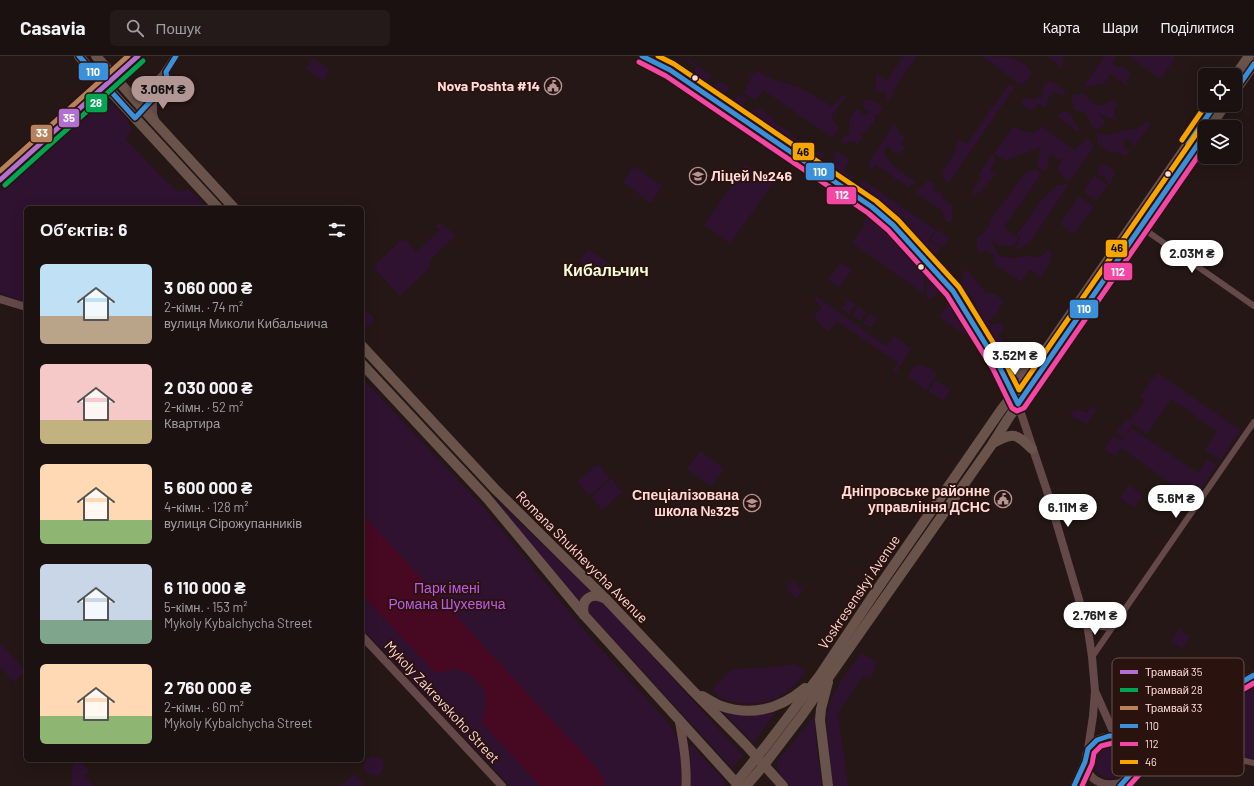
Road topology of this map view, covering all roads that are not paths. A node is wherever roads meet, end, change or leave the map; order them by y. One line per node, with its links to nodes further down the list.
1 (79, 56): 14 (main road)
2 (96, 56): 10 (main road)
3 (176, 56): 9 (street)
4 (642, 56): 26 (street)
5 (1249, 56): 7 (main road)
6 (1254, 64): 8 (main road)
7 (1241, 68)
8 (1242, 81)
9 (162, 82): 10 (street); 11 (street)
10 (130, 95): 12 (main road)
11 (153, 98): 12 (street); 15 (street)
12 (143, 109): 14 (street); 15 (main road)
13 (1210, 112): 24 (main road, Voskresenskyi Avenue)
14 (134, 118): 17 (main road)
15 (158, 125): 18 (main road)
16 (1198, 144): 19 (main road, Voskresenskyi Avenue)
17 (216, 206)
18 (232, 206)
19 (1141, 227): 22 (street); 28 (main road, Voskresenskyi Avenue)
20 (0, 299): 21 (street)
21 (24, 306)
22 (1254, 306)
23 (364, 348): 32 (main road, Romana Shukhevycha Avenue)
24 (1036, 364): 26 (main road); 27 (main road, Voskresenskyi Avenue)
25 (364, 366): 33 (main road, Romana Shukhevycha Avenue)
26 (999, 366): 27 (street)
27 (1014, 395): 28 (street); 39 (main road, Voskresenskyi Avenue)
28 (1018, 404): 30 (main road, Voskresenskyi Avenue); 31 (street)
29 (1254, 422): 35 (street)
30 (993, 443): 31 (main road); 38 (main road, Voskresenskyi Avenue)
31 (1032, 449): 34 (street)
32 (606, 599): 33 (main road); 42 (main road, Romana Shukhevycha Avenue)
33 (584, 615): 44 (main road, Romana Shukhevycha Avenue)
34 (1084, 619): 35 (street); 37 (street)
35 (1114, 626): 37 (street)
36 (364, 638): 55 (street, Mykoly Zakrevskoho Street)
37 (1092, 657): 43 (street)
38 (831, 674): 49 (main road, Voskresenskyi Avenue); 58 (main road)
39 (820, 675): 42 (main road); 49 (main road, Voskresenskyi Avenue)
40 (1254, 675): 41 (street)
41 (1244, 681)
42 (692, 691): 49 (main road, Romana Shukhevycha Avenue)
43 (1095, 691): 45 (street); 47 (street)
44 (679, 719): 54 (main road, Romana Shukhevycha Avenue); 56 (main road)
45 (1112, 724)
46 (1112, 737): 47 (street)
47 (1088, 748): 50 (street)
48 (1244, 760): 51 (street)
49 (760, 761): 54 (main road); 57 (main road, Romana Shukhevycha Avenue)
50 (1085, 762): 53 (street); 59 (street)
51 (1254, 762)
52 (1130, 776): 53 (street)
53 (1126, 780): 60 (street)
54 (738, 785)
55 (502, 786)
56 (686, 786)
57 (783, 786)
58 (828, 786)
59 (1074, 786)
60 (1120, 786)

